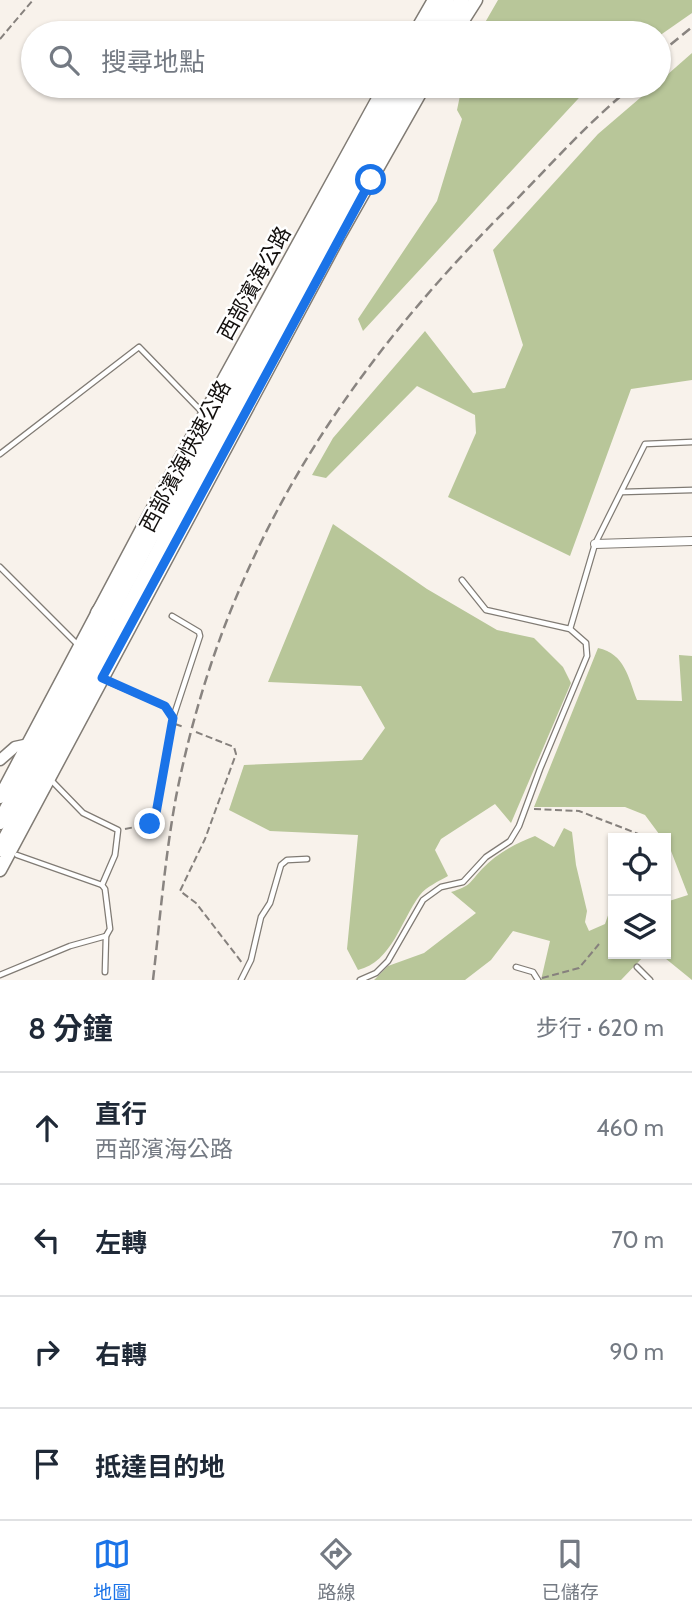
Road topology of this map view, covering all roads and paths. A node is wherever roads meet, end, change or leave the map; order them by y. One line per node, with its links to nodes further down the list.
1 (33, 0): 10 (path)
2 (434, 0): 6 (main road)
3 (447, 0): 7 (highway)
4 (462, 0): 8 (highway)
5 (476, 0): 9 (main road)
6 (422, 21)
7 (434, 21)
8 (449, 21)
9 (463, 21)
10 (0, 39)
11 (378, 98): 17 (main road, 西部濱海公路)
12 (390, 98): 24 (highway, 西部濱海快速公路)
13 (404, 98): 16 (highway, 西部濱海快速公路)
14 (417, 98): 15 (main road)
15 (339, 236): 16 (highway); 31 (main road)
16 (265, 351): 43 (highway, 西部濱海快速公路)
17 (205, 414): 19 (lane); 27 (main road, 西部濱海公路)
18 (692, 442): 21 (lane)
19 (0, 454)
20 (692, 490): 21 (lane)
21 (622, 492): 23 (lane)
22 (692, 541): 23 (street)
23 (595, 544): 29 (lane)
24 (146, 546): 27 (highway); 40 (highway, 西部濱海快速公路)
25 (0, 567): 30 (lane)
26 (462, 580): 29 (lane)
27 (98, 613): 30 (main road, 西部濱海公路)
28 (172, 616): 32 (lane)
29 (569, 629): 39 (lane)
30 (80, 647): 35 (main road, 西部濱海公路)
31 (102, 678): 32 (lane); 37 (main road)
32 (172, 720): 33 (path); 41 (path)
33 (184, 727)
34 (196, 732): 52 (path)
35 (29, 744): 36 (street); 38 (main road, 西部濱海公路)
36 (0, 760)
37 (49, 778): 41 (lane); 46 (main road)
38 (0, 797)
39 (526, 808): 42 (path); 56 (lane)
40 (0, 822)
41 (118, 831): 47 (lane)
42 (636, 833)
43 (0, 849)
44 (17, 855): 47 (lane)
45 (307, 859): 52 (lane)
46 (0, 870)
47 (102, 885): 48 (lane)
48 (106, 936): 53 (lane); 54 (lane)
49 (599, 943): 57 (path)
50 (516, 967): 57 (lane)
51 (637, 967): 58 (lane)
52 (245, 968): 55 (lane)
53 (105, 972)
54 (0, 975)
55 (240, 980)
56 (360, 980)
57 (538, 980)
58 (650, 980)

